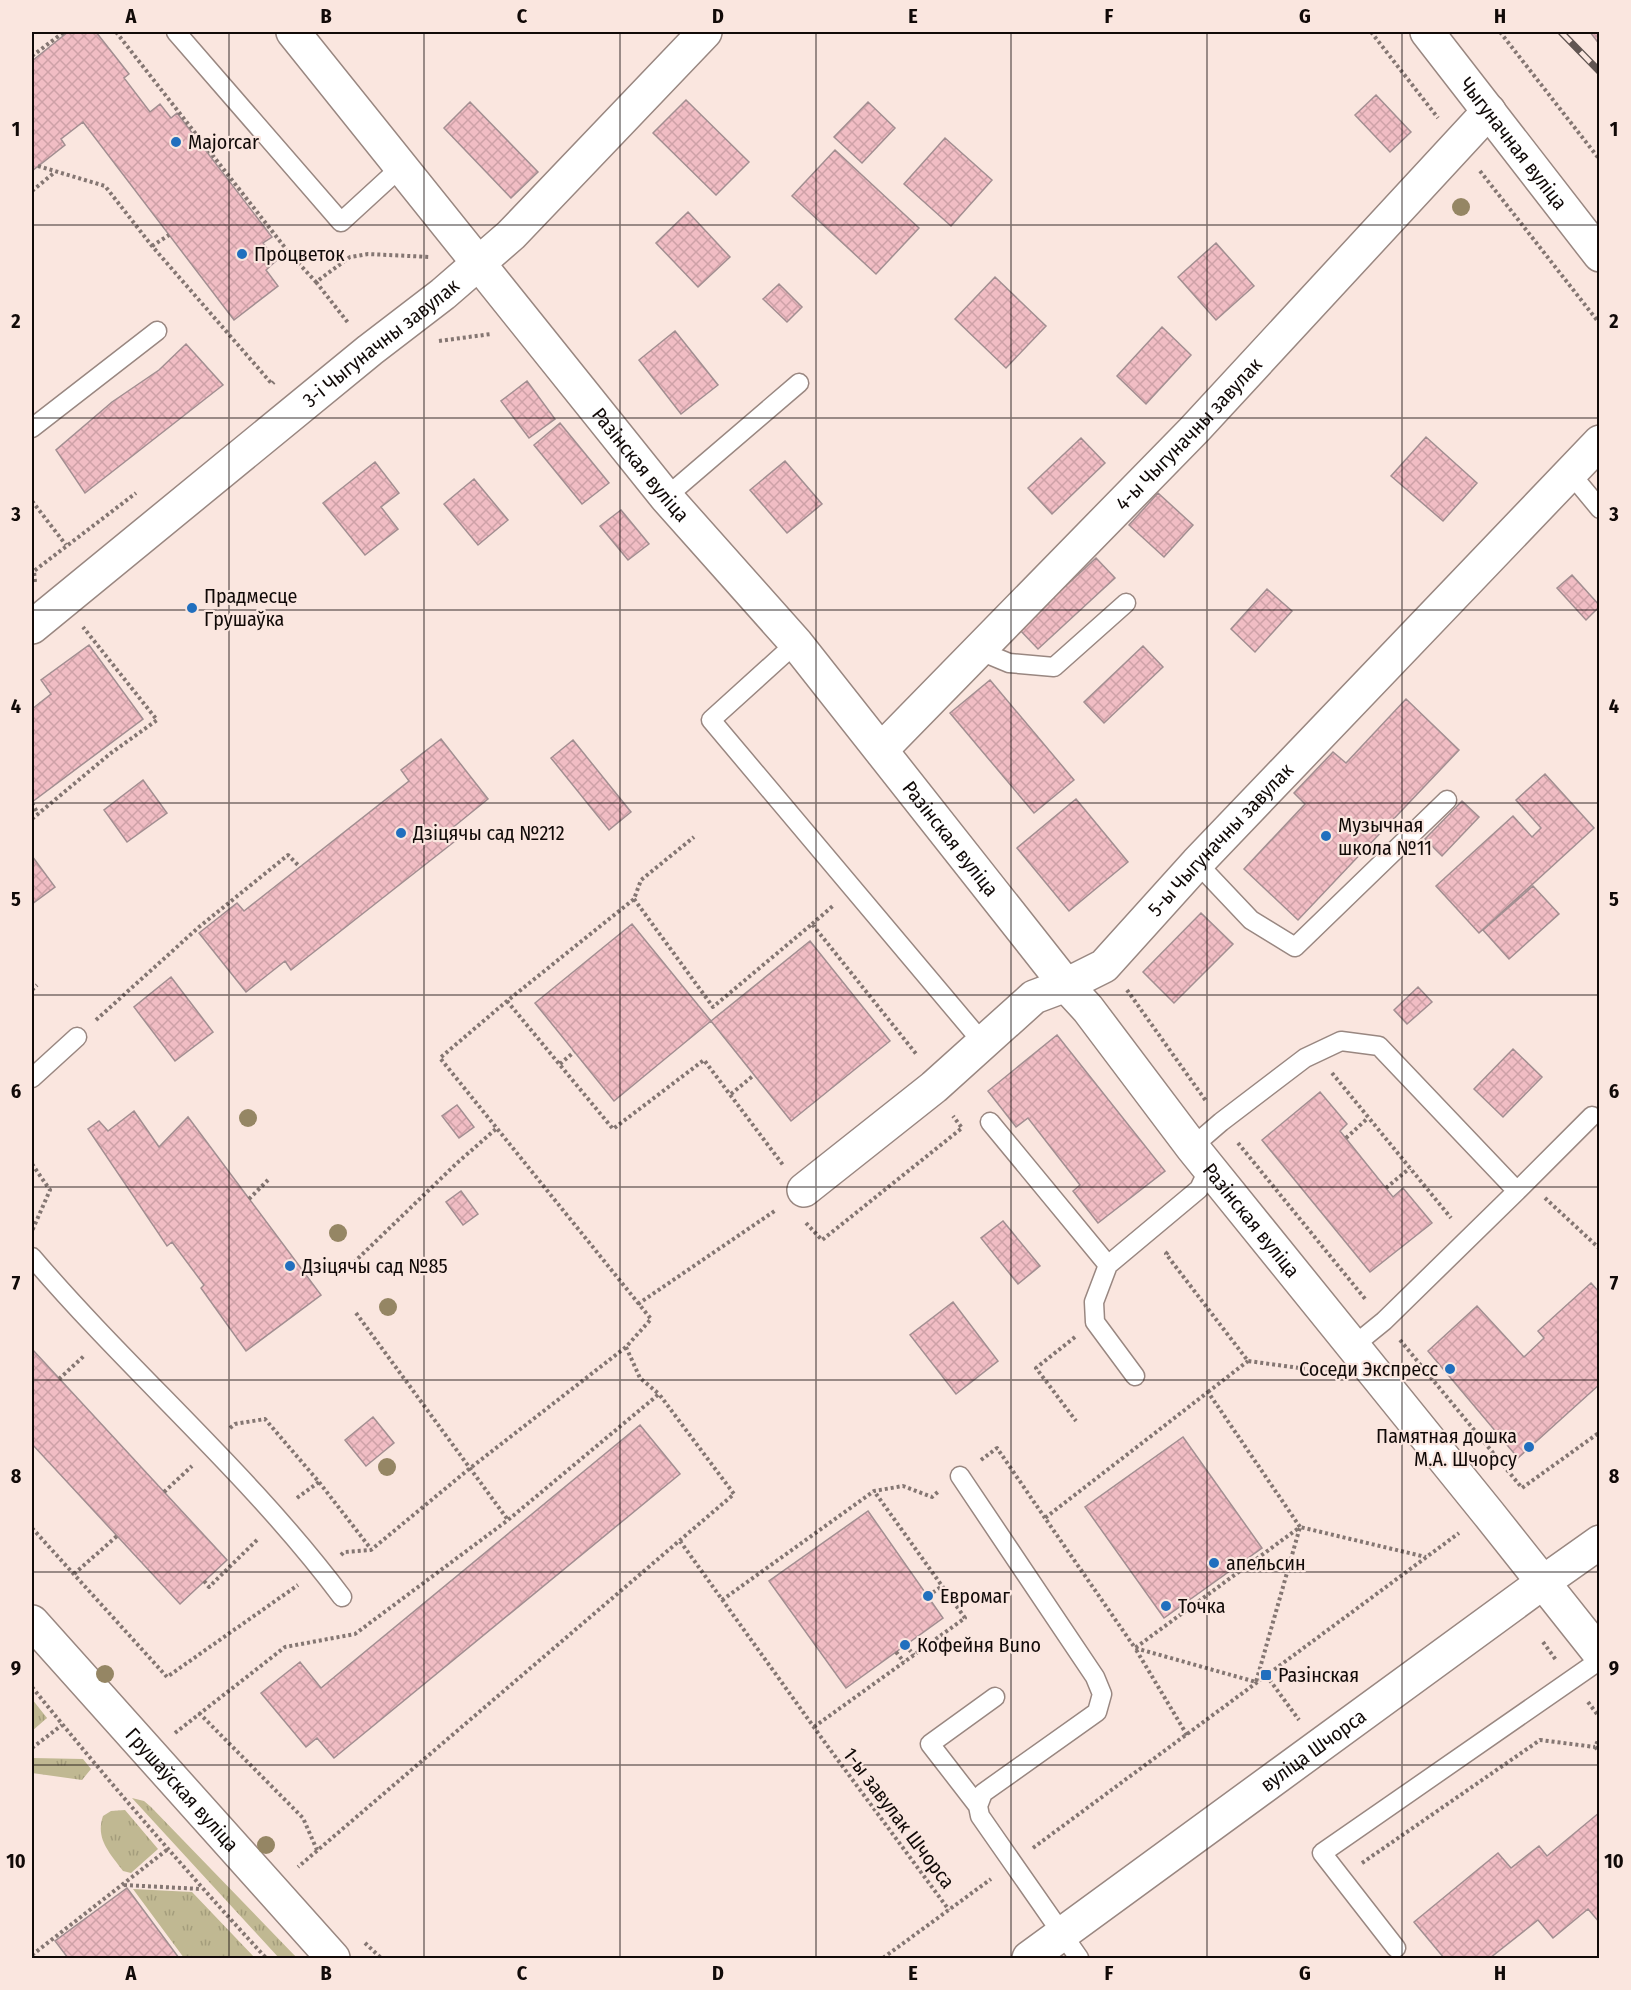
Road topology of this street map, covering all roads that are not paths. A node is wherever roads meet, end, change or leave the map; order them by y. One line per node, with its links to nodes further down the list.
1 (176, 32): 6 (lane)
2 (293, 32): 6 (street, Разінская вуліца)
3 (705, 32): 8 (street, 3-і Чыгуначны завулак)
4 (1427, 32): 5 (street, Чыгуначная вуліца)
5 (1489, 111): 7 (street, Чыгуначная вуліца); 19 (street, 4-ы Чыгуначны завулак)
6 (401, 167): 8 (street, Разінская вуліца)
7 (1599, 255)
8 (478, 264): 14 (street, Разінская вуліца); 17 (street, 3-і Чыгуначны завулак)
9 (157, 331): 11 (lane)
10 (799, 383): 14 (lane)
11 (32, 428)
12 (1599, 442): 13 (street, 5-ы Чыгуначны завулак)
13 (1571, 474): 15 (lane); 22 (street, 5-ы Чыгуначны завулак)
14 (666, 497): 18 (street, Разінская вуліца)
15 (1599, 509)
16 (1126, 603): 19 (lane)
17 (32, 627)
18 (796, 643): 20 (street, Разінская вуліца); 25 (lane)
19 (980, 651): 20 (street, 4-ы Чыгуначны завулак)
20 (881, 750): 23 (street, Разінская вуліца)
21 (1447, 800): 22 (lane)
22 (1197, 863): 23 (street, 5-ы Чыгуначны завулак)
23 (1066, 985): 25 (street, 5-ы Чыгуначны завулак); 29 (street, Разінская вуліца)
24 (77, 1037): 26 (lane)
25 (983, 1042): 30 (street, 5-ы Чыгуначны завулак)
26 (32, 1078)
27 (1592, 1116): 31 (lane)
28 (990, 1122): 33 (lane)
29 (1201, 1157): 31 (lane); 33 (lane); 34 (street, Разінская вуліца)
30 (798, 1179)
31 (1522, 1186): 34 (lane)
32 (32, 1257): 39 (lane)
33 (1108, 1265): 35 (lane)
34 (1352, 1347): 38 (street, Разінская вуліца)
35 (1135, 1376)
36 (960, 1476): 44 (lane)
37 (1599, 1542): 38 (street, вуліца Шчорса)
38 (1542, 1582): 41 (street, Разінская вуліца); 45 (street, вуліца Шчорса)
39 (342, 1597)
40 (32, 1622): 47 (street, Грушаўская вуліца)
41 (1599, 1654)
42 (1599, 1659): 46 (lane)
43 (996, 1697): 44 (lane)
44 (978, 1806): 45 (lane)
45 (1071, 1946): 48 (street, вуліца Шчорса)
46 (1396, 1948)
47 (333, 1959)
48 (1029, 1959)

